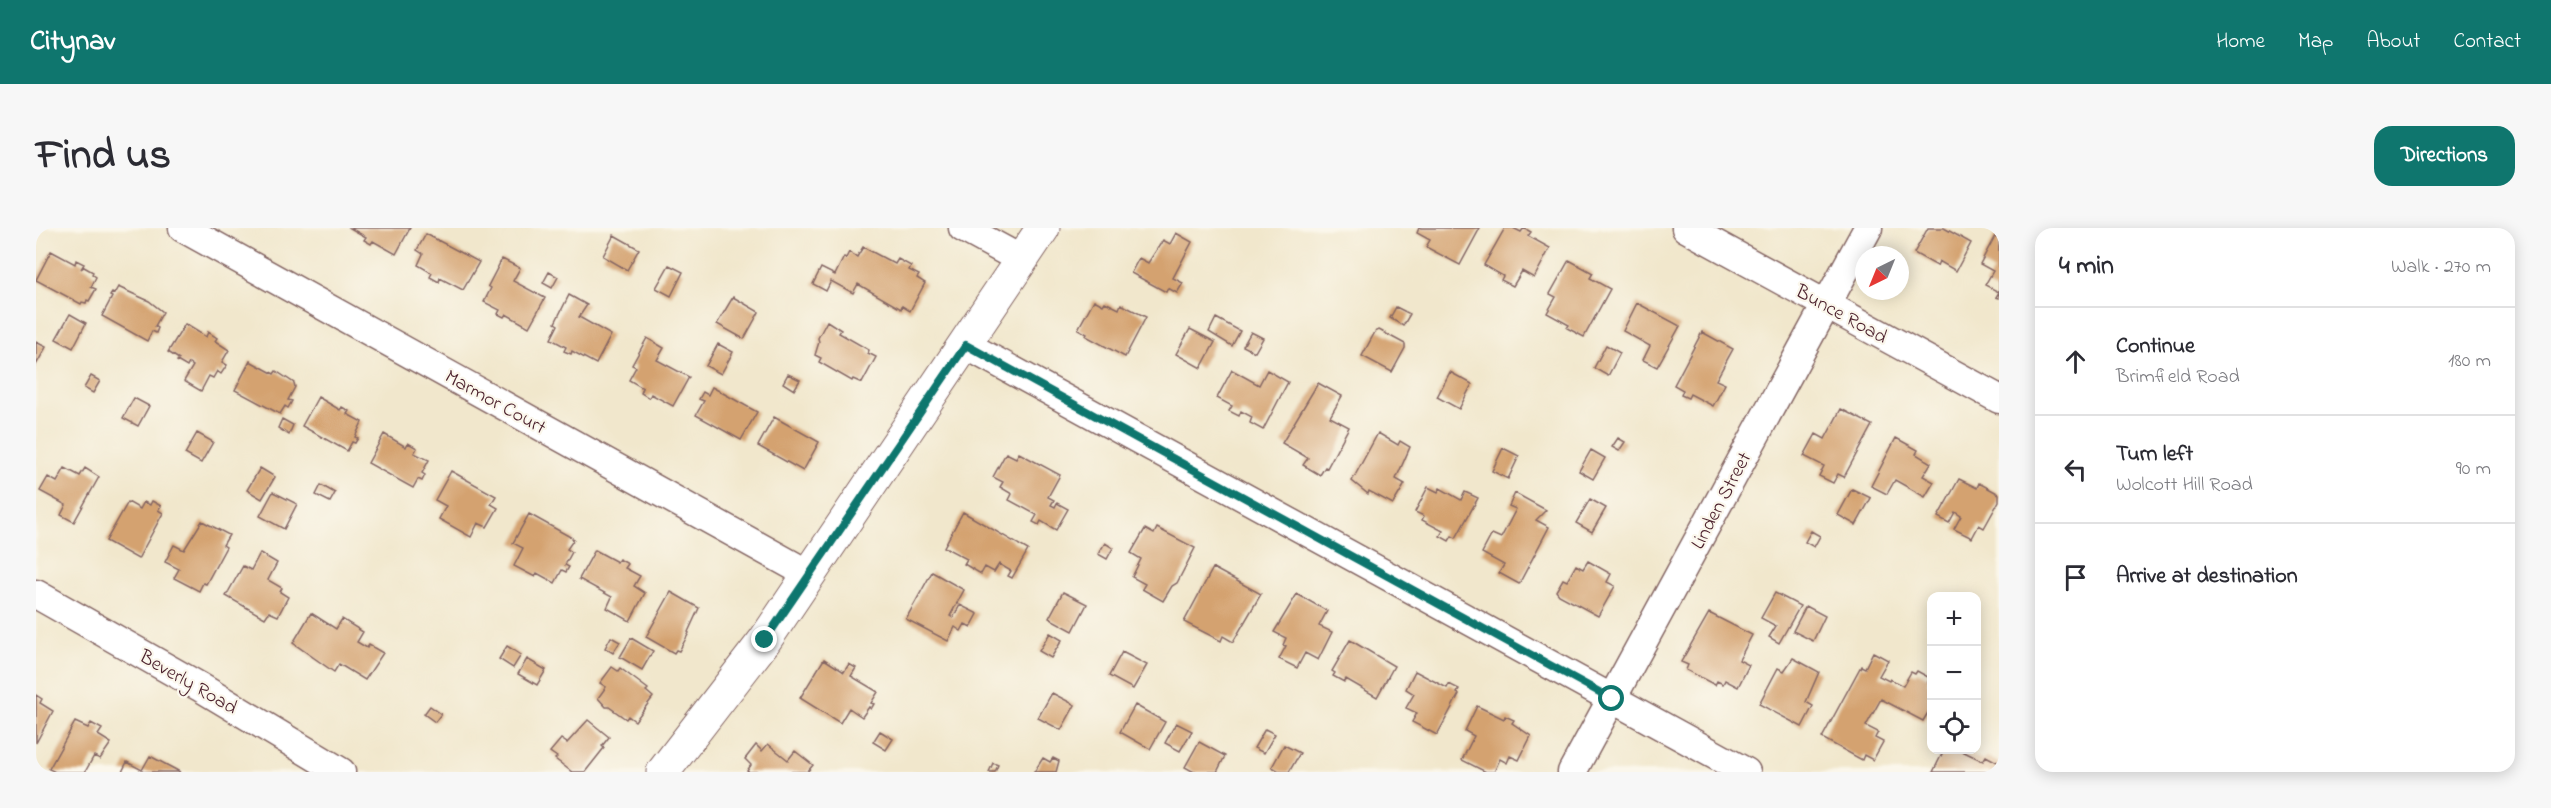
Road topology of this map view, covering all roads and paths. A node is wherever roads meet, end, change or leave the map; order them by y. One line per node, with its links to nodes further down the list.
1 (183, 228): 10 (street, Marmor Court)
2 (963, 228): 6 (street)
3 (1043, 228): 6 (street)
4 (1686, 228): 7 (street, Bunce Road)
5 (1868, 228): 7 (street, Linden Street)
6 (1022, 260): 8 (street)
7 (1826, 304): 9 (street, Bunce Road); 12 (street, Linden Street)
8 (966, 345): 10 (street); 12 (street)
9 (1999, 399)
10 (810, 575): 14 (street)
11 (36, 594): 13 (street, Beverly Road)
12 (1612, 699): 15 (street, Linden Street); 16 (street)
13 (340, 772)
14 (663, 772)
15 (1572, 772)
16 (1746, 772)

